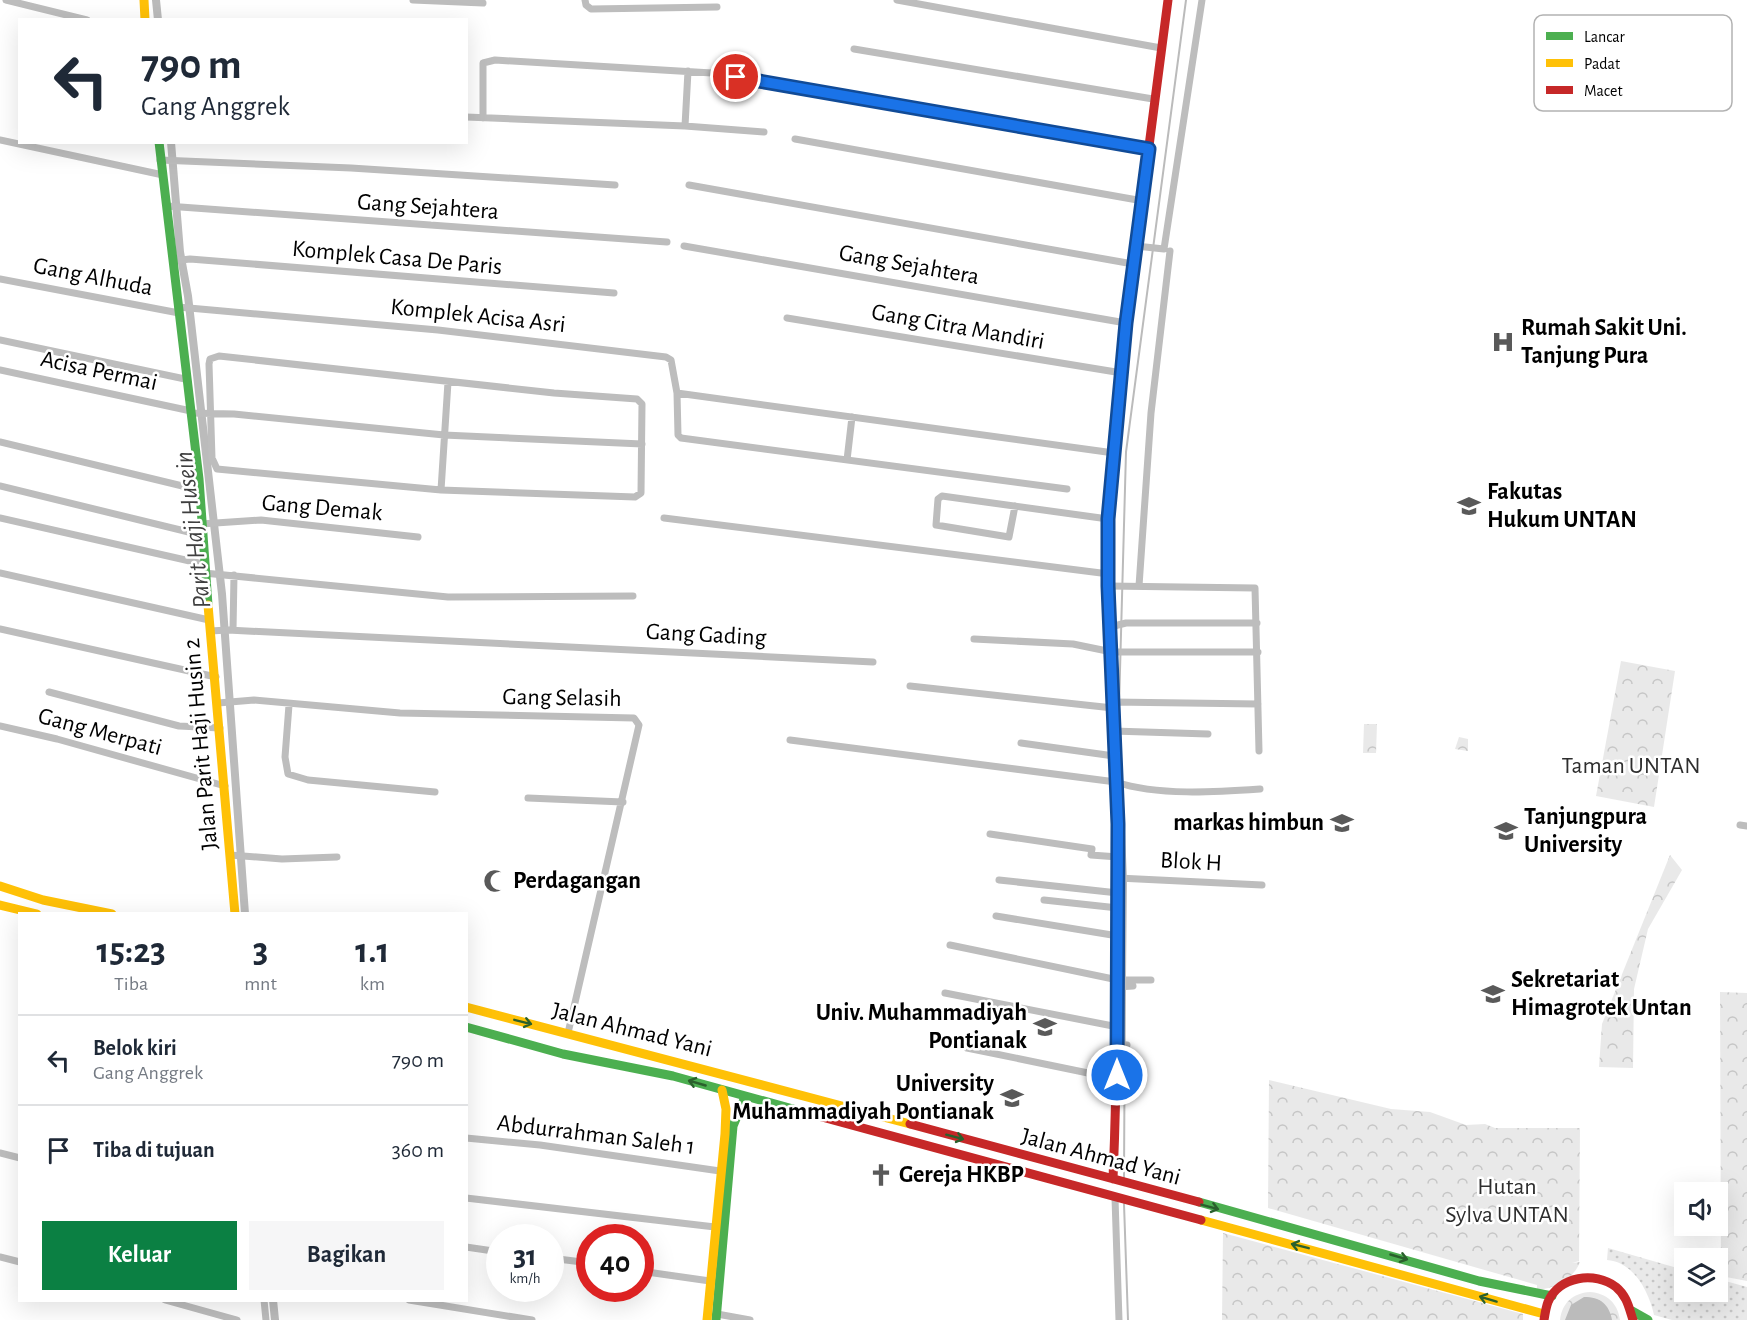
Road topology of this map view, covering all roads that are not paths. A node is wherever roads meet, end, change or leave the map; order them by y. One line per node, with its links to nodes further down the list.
1 (6, 0): 10 (street)
2 (144, 0): 11 (main road)
3 (413, 0): 7 (street)
4 (897, 0): 12 (street)
5 (1168, 0): 12 (main road)
6 (1202, 0): 34 (street)
7 (483, 3)
8 (586, 3): 9 (street)
9 (717, 7)
10 (79, 18)
11 (145, 18)
12 (1161, 48): 15 (main road)
13 (854, 49): 15 (street)
14 (688, 71): 17 (street); 18 (street); 25 (street)
15 (1153, 99): 25 (main road)
16 (468, 117): 17 (street)
17 (483, 118): 18 (street)
18 (685, 126): 19 (street)
19 (764, 132)
20 (795, 139): 30 (street)
21 (0, 140): 22 (street)
22 (18, 144)
23 (19, 144): 27 (street)
24 (159, 144): 26 (main road, Jalan Parit Haji Husin 2)
25 (1149, 149): 30 (main road)
26 (162, 160): 27 (main road, Jalan Parit Haji Husin 2); 28 (street)
27 (163, 175): 31 (main road, Jalan Parit Haji Husin 2)
28 (615, 185)
29 (689, 185): 37 (street)
30 (1143, 201): 34 (main road)
31 (169, 207): 32 (street, Gang Sejahtera); 36 (main road, Jalan Parit Haji Husin 2)
32 (667, 242)
33 (684, 246): 43 (street, Gang Sejahtera)
34 (1141, 247): 37 (main road)
35 (1170, 251): 73 (street)
36 (175, 261): 39 (street, Komplek Casa De Paris); 41 (main road, Jalan Parit Haji Husin 2)
37 (1133, 264): 43 (main road)
38 (0, 279): 41 (street, Gang Alhuda)
39 (614, 293)
40 (200, 308): 41 (street, Gang Alhuda); 49 (street, Komplek Acisa Asri)
41 (180, 309): 47 (main road, Jalan Parit Haji Husin 2)
42 (787, 318): 46 (street, Gang Citra Mandiri)
43 (1126, 323): 46 (main road)
44 (0, 340): 47 (street)
45 (0, 370): 50 (street, Acisa Permai)
46 (1122, 373): 56 (main road)
47 (185, 378): 50 (main road, Jalan Parit Haji Husin 2)
48 (448, 382): 51 (street); 53 (street); 55 (street)
49 (677, 393): 52 (street); 57 (street, Komplek Acisa Asri)
50 (192, 412): 51 (street, Acisa Permai); 60 (main road, Jalan Parit Haji Husin 2)
51 (208, 412): 53 (street, Acisa Permai); 61 (street)
52 (852, 417): 56 (street); 57 (street)
53 (444, 435): 55 (street, Acisa Permai); 61 (street)
54 (0, 442): 60 (street)
55 (642, 444): 61 (street)
56 (1114, 453): 65 (main road)
57 (847, 460): 59 (street)
58 (0, 486): 67 (street)
59 (1066, 489)
60 (199, 490): 66 (main road, Jalan Parit Haji Husin 2)
61 (441, 490)
62 (1015, 506): 62 (street); 65 (street)
63 (0, 518): 69 (street)
64 (664, 518): 71 (street)
65 (1108, 519): 71 (main road)
66 (204, 524): 67 (main road, Jalan Parit Haji Husin 2); 68 (street, Gang Demak)
67 (201, 535): 69 (main road, Jalan Parit Haji Husin 2)
68 (418, 537)
69 (207, 570): 72 (street); 76 (main road, Jalan Parit Haji Husin 2)
70 (0, 573): 76 (street)
71 (1109, 574): 74 (main road)
72 (234, 575): 75 (street); 80 (street)
73 (1139, 586): 74 (street); 77 (street)
74 (1116, 587): 78 (main road)
75 (633, 597)
76 (209, 620): 81 (main road, Jalan Parit Haji Husin 2)
77 (1257, 623): 78 (street); 84 (street)
78 (1113, 625): 83 (main road)
79 (0, 629): 86 (street)
80 (230, 630): 81 (street, Gang Gading); 85 (street, Gang Gading)
81 (214, 631): 86 (main road, Jalan Parit Haji Husin 2)
82 (974, 639): 83 (street)
83 (1114, 652): 84 (street); 90 (main road)
84 (1258, 652): 91 (street)
85 (873, 662)
86 (216, 677): 89 (main road, Jalan Parit Haji Husin 2)
87 (910, 686): 90 (street)
88 (49, 692): 94 (street)
89 (222, 702): 92 (street, Gang Selasih); 94 (main road, Jalan Parit Haji Husin 2)
90 (1114, 704): 91 (street); 95 (main road)
91 (1258, 704): 99 (street)
92 (289, 705): 104 (street); 106 (street, Gang Selasih)
93 (0, 726): 102 (street, Gang Merpati)
94 (220, 728): 102 (main road, Jalan Parit Haji Husin 2)
95 (1115, 731): 96 (street); 100 (main road)
96 (1208, 734)
97 (790, 740): 101 (street)
98 (1021, 743): 100 (street)
99 (1259, 751)
100 (1114, 756): 101 (main road)
101 (1119, 783): 103 (street); 110 (main road)
102 (225, 786): 108 (main road, Jalan Parit Haji Husin 2)
103 (1260, 789)
104 (435, 792)
105 (528, 798): 106 (street)
106 (623, 802): 132 (street, Gang Selasih)
107 (990, 834): 110 (street)
108 (231, 855): 109 (street); 121 (main road, Jalan Parit Haji Husin 2)
109 (337, 857)
110 (1118, 857): 111 (main road)
111 (1120, 878): 113 (street, Blok H); 115 (main road)
112 (999, 880): 115 (street)
113 (1262, 885)
114 (0, 886): 120 (main road)
115 (1118, 893): 118 (main road)
116 (1044, 900): 118 (street)
117 (0, 905): 119 (main road)
118 (1118, 908): 123 (main road)
119 (29, 912)
120 (102, 912)
121 (235, 912)
122 (996, 916): 123 (street)
123 (1118, 936): 126 (main road)
124 (950, 945): 126 (street)
125 (1151, 980): 126 (street)
126 (1125, 984): 130 (main road)
127 (945, 993): 130 (street)
128 (468, 1008): 129 (main road, Jalan Ahmad Yani)
129 (504, 1018): 132 (main road, Jalan Ahmad Yani, one-way to 132); 133 (main road)
130 (1118, 1027): 135 (main road)
131 (468, 1028): 133 (main road, Jalan Ahmad Yani)
132 (568, 1033): 142 (main road, Jalan Ahmad Yani, one-way to 142)
133 (499, 1036): 136 (main road, Jalan Ahmad Yani, one-way to 133)
134 (967, 1048): 135 (street)
135 (1117, 1079): 145 (main road)
136 (722, 1090): 137 (main road, Jalan Ahmad Yani); 141 (main road)
137 (745, 1097): 141 (main road); 144 (main road, Jalan Ahmad Yani)
138 (468, 1138): 143 (street, Abdurrahman Saleh 1)
139 (0, 1153): 140 (street)
140 (18, 1158)
141 (726, 1160): 143 (main road); 160 (main road)
142 (1053, 1163): 144 (main road); 145 (main road, Jalan Ahmad Yani)
143 (720, 1171): 148 (main road)
144 (1049, 1179): 147 (main road, Jalan Ahmad Yani)
145 (1115, 1180): 155 (main road, Jalan Ahmad Yani, one-way to 155)
146 (468, 1198): 148 (street)
147 (1116, 1198): 161 (main road, Jalan Ahmad Yani, one-way to 147); 167 (street)
148 (715, 1227): 154 (main road)
149 (468, 1247): 150 (street)
150 (486, 1250)
151 (0, 1257): 152 (street)
152 (18, 1262)
153 (654, 1273): 154 (street)
154 (710, 1281): 165 (main road)
155 (1552, 1296): 159 (main road); 161 (main road)
156 (172, 1302): 162 (street)
157 (264, 1302): 163 (street)
158 (421, 1302): 164 (street)
159 (1632, 1315): 168 (main road)
160 (716, 1317): 166 (street)
161 (1544, 1317)
162 (237, 1320)
163 (266, 1320)
164 (532, 1320)
165 (707, 1320)
166 (750, 1320)
167 (1119, 1320)
168 (1648, 1320)

